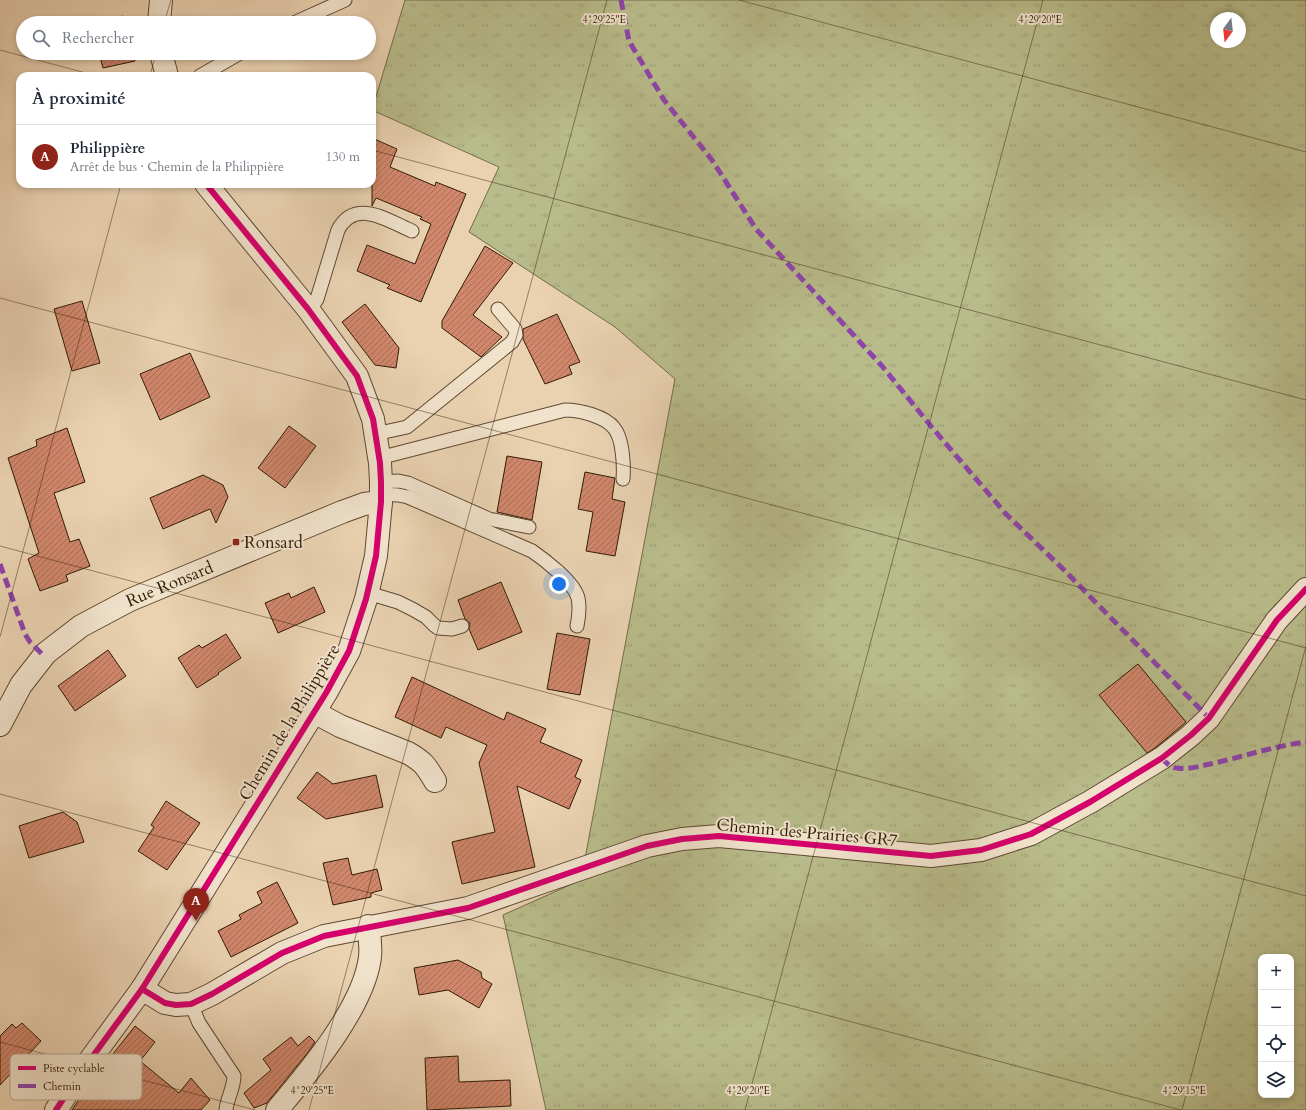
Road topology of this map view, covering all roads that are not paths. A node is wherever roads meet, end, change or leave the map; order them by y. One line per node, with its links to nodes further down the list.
1 (161, 0): 3 (street)
2 (345, 0): 4 (lane)
3 (159, 16)
4 (310, 16)
5 (163, 60): 7 (street)
6 (228, 60): 8 (lane)
7 (166, 72)
8 (207, 72)
9 (209, 188): 11 (street, Chemin de la Philippière)
10 (412, 231): 11 (lane)
11 (308, 309): 13 (street, Chemin de la Philippière)
12 (498, 309): 13 (lane)
13 (376, 434): 14 (street, Chemin de la Philippière)
14 (379, 458): 15 (lane); 16 (street, Chemin de la Philippière)
15 (623, 479)
16 (381, 493): 17 (lane); 19 (street, Chemin de la Philippière); 21 (lane); 23 (street, Rue Ronsard)
17 (529, 527)
18 (1306, 589): 25 (street, Chemin des Prairies GR7)
19 (368, 593): 20 (lane); 22 (street, Chemin de la Philippière)
20 (462, 626)
21 (577, 626)
22 (314, 712): 24 (street, Chemin de la Philippière); 26 (street, Chemin de la Philippière)
23 (0, 725)
24 (435, 781)
25 (368, 926): 27 (street, Chemin des Prairies GR7); 32 (street)
26 (142, 989): 27 (street, Chemin des Prairies GR7); 28 (street, Chemin de la Philippière)
27 (191, 1004): 31 (lane)
28 (94, 1054)
29 (63, 1100): 30 (street, Chemin de la Philippière)
30 (56, 1110)
31 (226, 1110)
32 (277, 1110)

